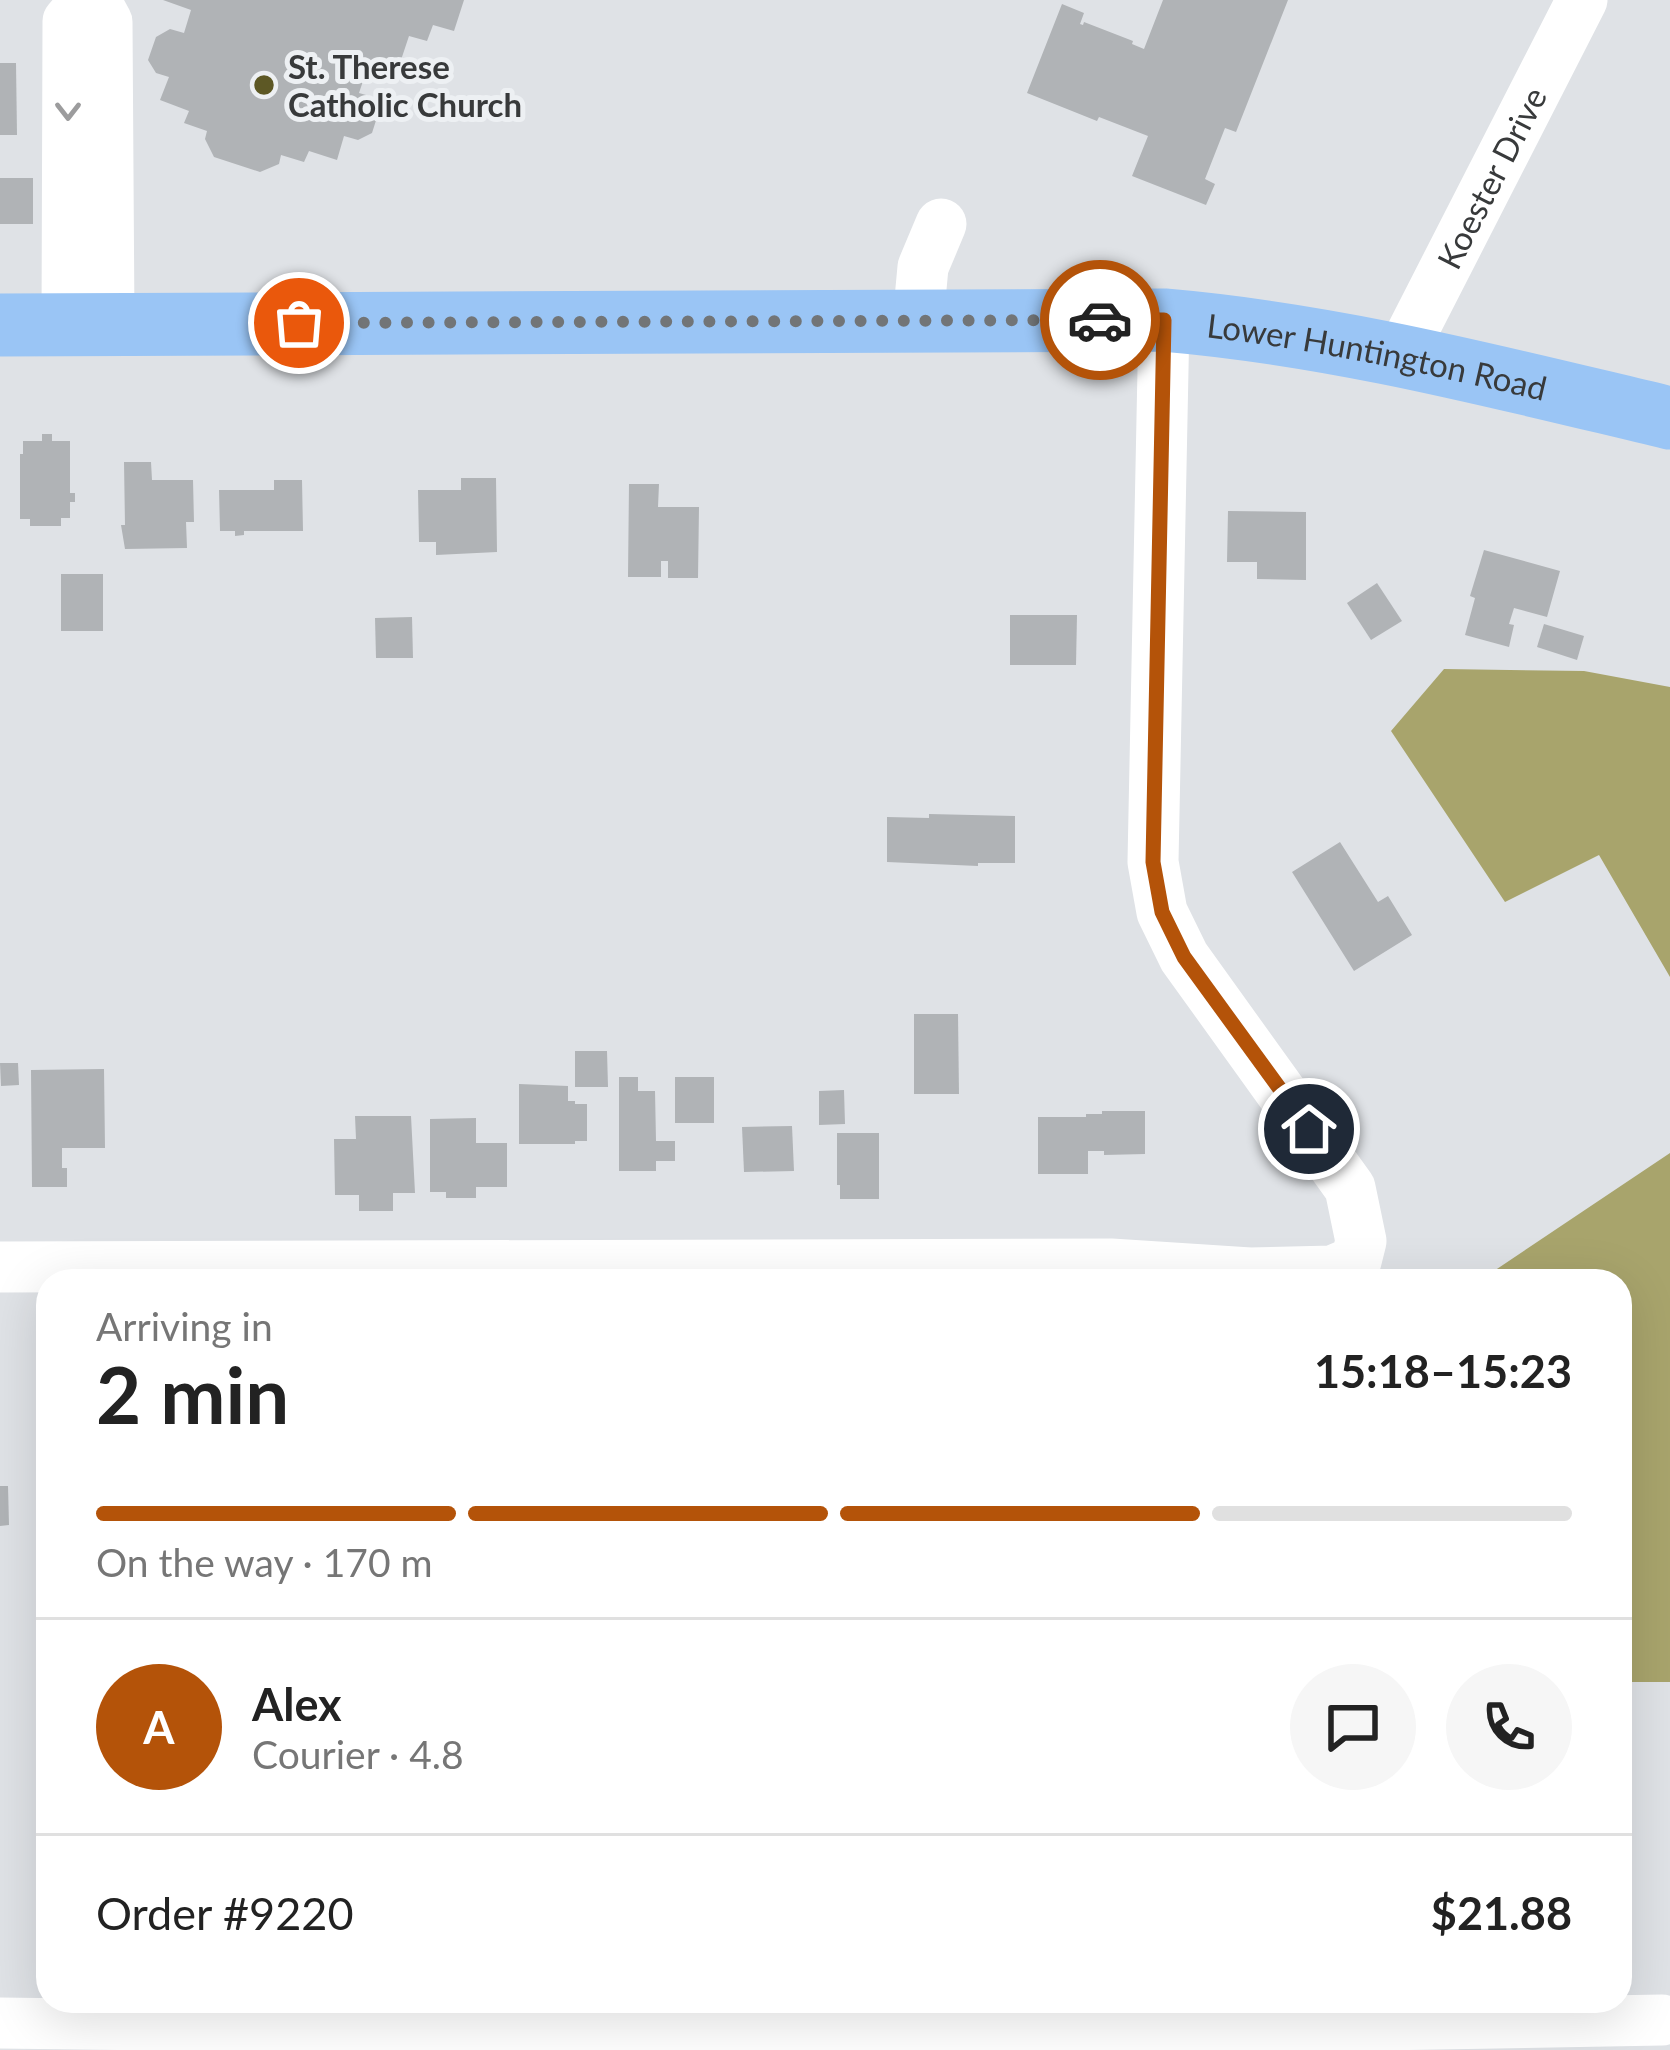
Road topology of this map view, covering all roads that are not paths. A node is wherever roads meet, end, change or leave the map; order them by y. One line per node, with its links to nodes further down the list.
1 (86, 0): 7 (street, one-way to 7)
2 (95, 0): 7 (street)
3 (1582, 0): 9 (street, Koester Drive)
4 (941, 224): 6 (street)
5 (1164, 320): 6 (main road, Lower Huntington Road); 9 (main road, Lower Huntington Road); 13 (street)
6 (918, 321): 7 (main road, Lower Huntington Road)
7 (88, 324): 8 (main road, Lower Huntington Road)
8 (0, 325)
9 (1401, 354): 10 (main road, Lower Huntington Road)
10 (1670, 418)
11 (0, 1267): 12 (street)
12 (1188, 1269)
13 (1337, 1269)
14 (1662, 2020): 15 (street)
15 (0, 2023)

